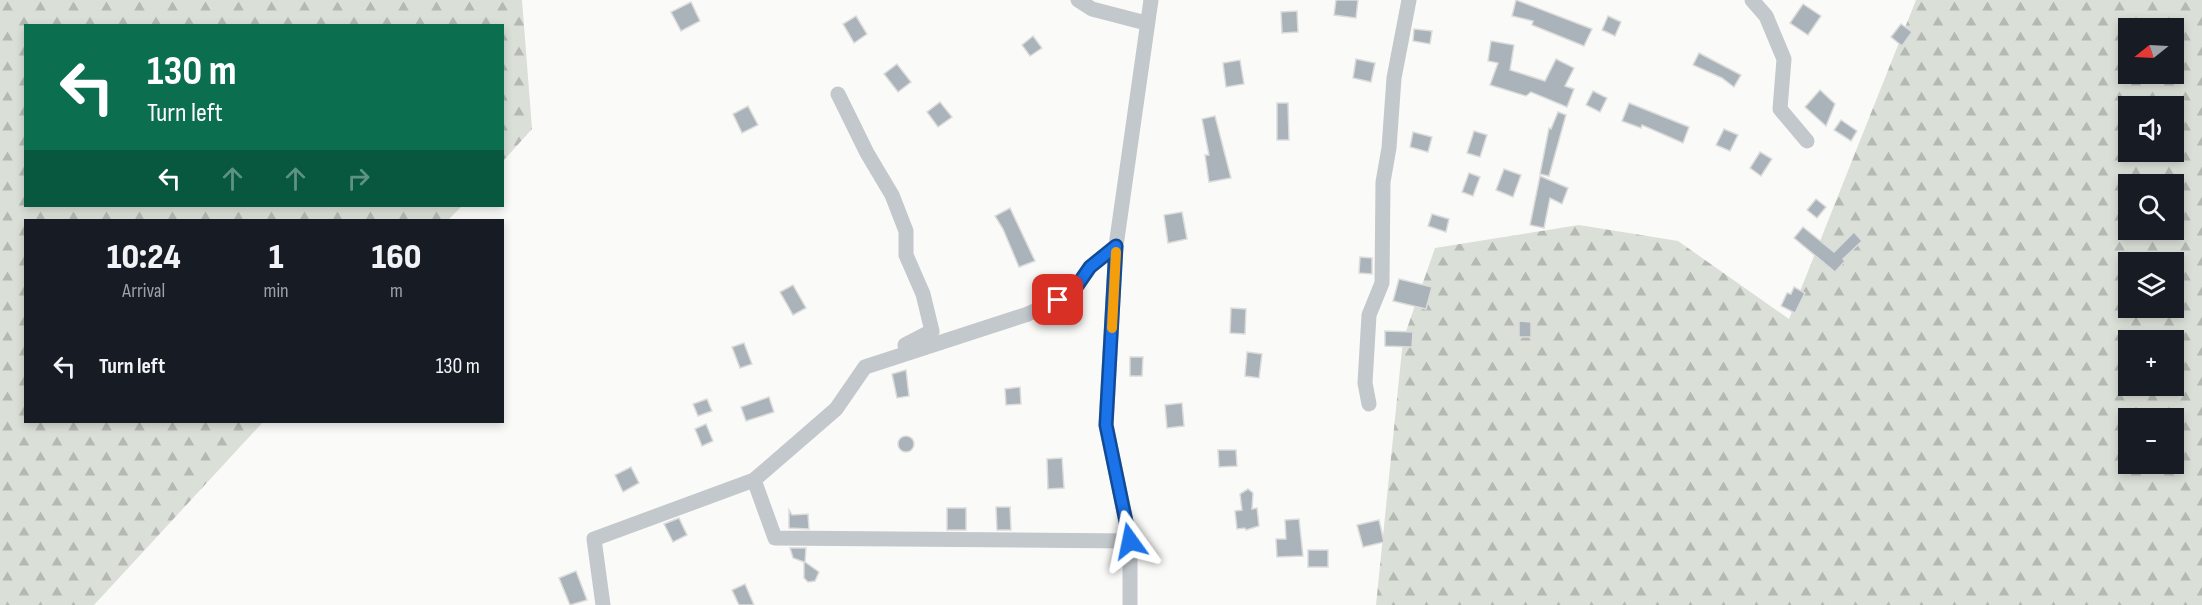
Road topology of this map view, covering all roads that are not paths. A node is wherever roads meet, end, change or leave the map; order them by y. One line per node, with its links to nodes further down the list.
1 (1078, 0): 5 (street)
2 (1151, 0): 5 (street)
3 (1410, 0): 10 (street)
4 (1752, 0): 7 (street)
5 (1146, 23): 8 (street)
6 (838, 94): 9 (street)
7 (1807, 141)
8 (1116, 246): 9 (street); 12 (street)
9 (865, 367): 11 (street)
10 (1369, 404)
11 (754, 480): 12 (street); 13 (street)
12 (1130, 541): 14 (street)
13 (603, 605)
14 (1130, 605)

